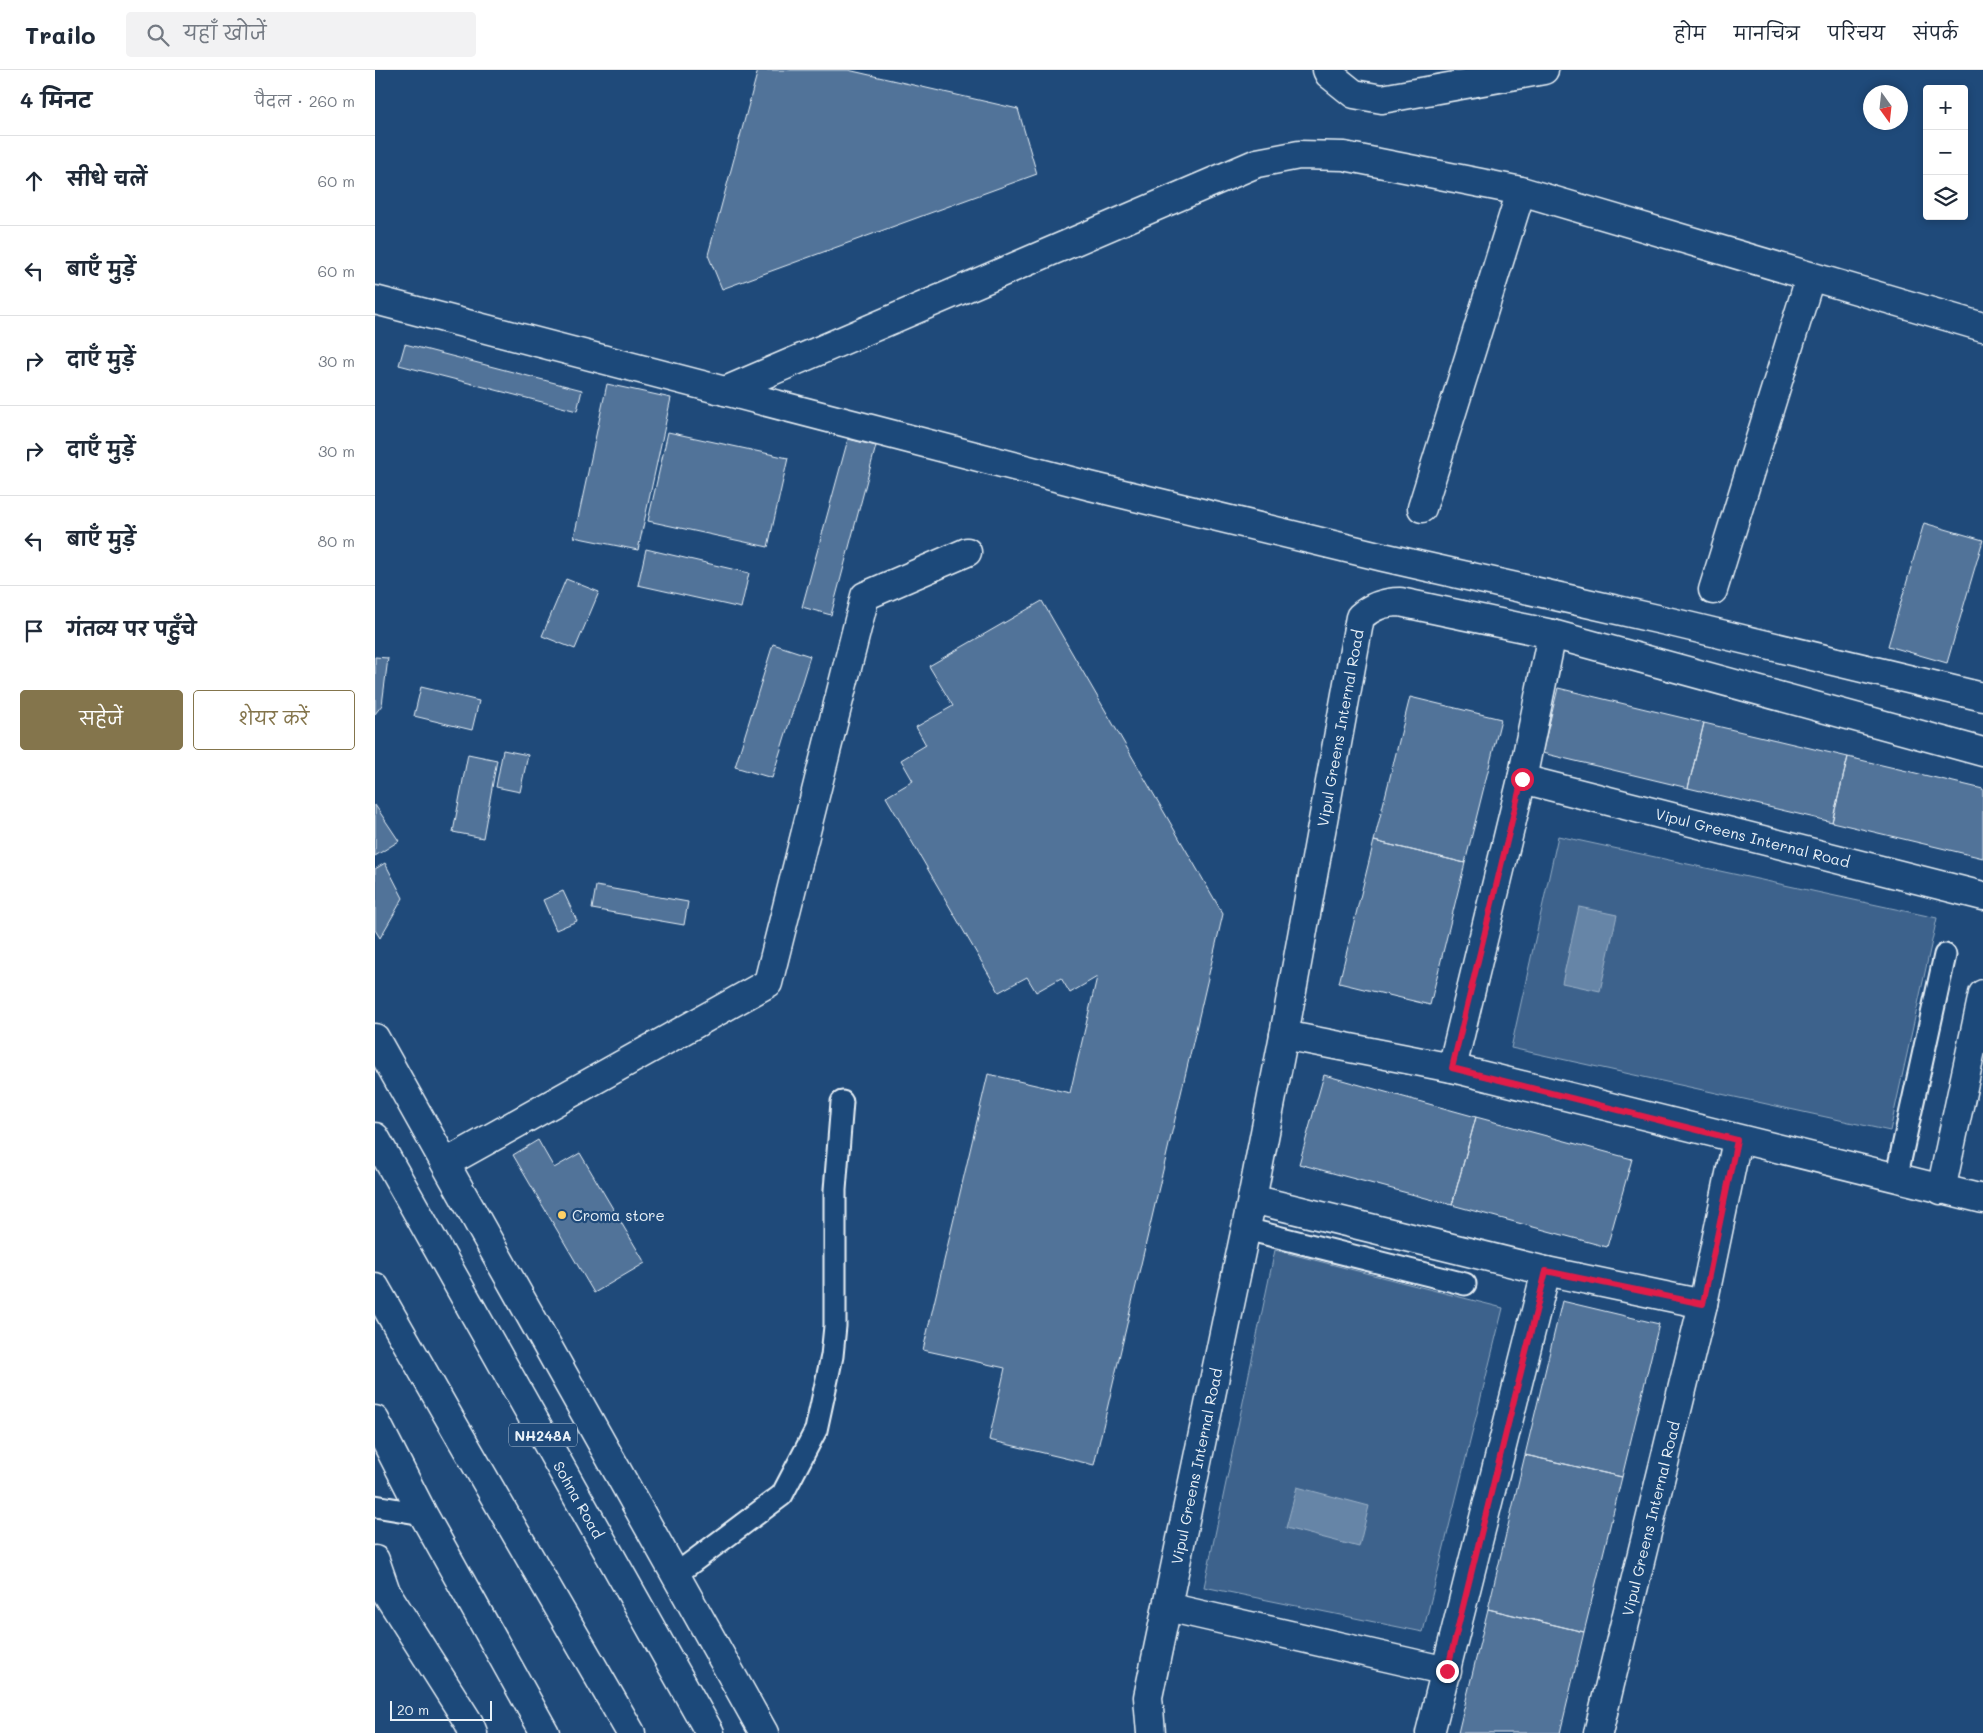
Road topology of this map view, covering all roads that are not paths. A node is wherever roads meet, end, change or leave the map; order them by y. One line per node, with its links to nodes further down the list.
1 (1327, 70): 2 (main road)
2 (1544, 70)
3 (1521, 191): 4 (main road); 7 (main road); 8 (main road)
4 (1810, 278): 6 (main road); 10 (main road)
5 (375, 300): 7 (main road)
6 (1983, 327)
7 (725, 392): 12 (main road)
8 (1422, 508)
9 (967, 552): 24 (main road)
10 (1713, 590)
11 (1552, 634): 13 (main road, Vipul Greens Internal Road); 14 (main road); 18 (main road, Vipul Greens Internal Road)
12 (1983, 697)
13 (1983, 752)
14 (1522, 779): 15 (main road, Vipul Greens Internal Road); 20 (main road)
15 (1983, 896)
16 (1945, 955): 25 (lane)
17 (1983, 994): 26 (main road)
18 (1284, 1036): 20 (main road); 27 (main road, Vipul Greens Internal Road)
19 (375, 1038): 24 (main road)
20 (1452, 1068): 23 (main road)
21 (842, 1102): 38 (lane)
22 (375, 1137): 44 (main road, Sohna Road / NH248A)
23 (1737, 1140): 25 (main road); 33 (main road, Vipul Greens Internal Road)
24 (446, 1163): 38 (main road)
25 (1896, 1179): 26 (main road)
26 (1941, 1190): 28 (main road)
27 (1252, 1199): 29 (main road, Vipul Greens Internal Road); 30 (main road)
28 (1983, 1199)
29 (1246, 1229): 31 (lane); 39 (main road, Vipul Greens Internal Road)
30 (1546, 1271): 33 (main road); 40 (main road)
31 (1465, 1284)
32 (375, 1287): 43 (main road)
33 (1703, 1304): 48 (main road, Vipul Greens Internal Road)
34 (375, 1420): 36 (main road)
35 (375, 1506): 36 (lane)
36 (423, 1514): 42 (main road)
37 (375, 1560): 41 (main road)
38 (675, 1575): 45 (main road)
39 (1167, 1607): 40 (main road); 46 (main road, Vipul Greens Internal Road)
40 (1447, 1671): 47 (main road)
41 (473, 1733)
42 (545, 1733)
43 (631, 1733)
44 (710, 1733)
45 (765, 1733)
46 (1151, 1733)
47 (1430, 1733)
48 (1598, 1733)

